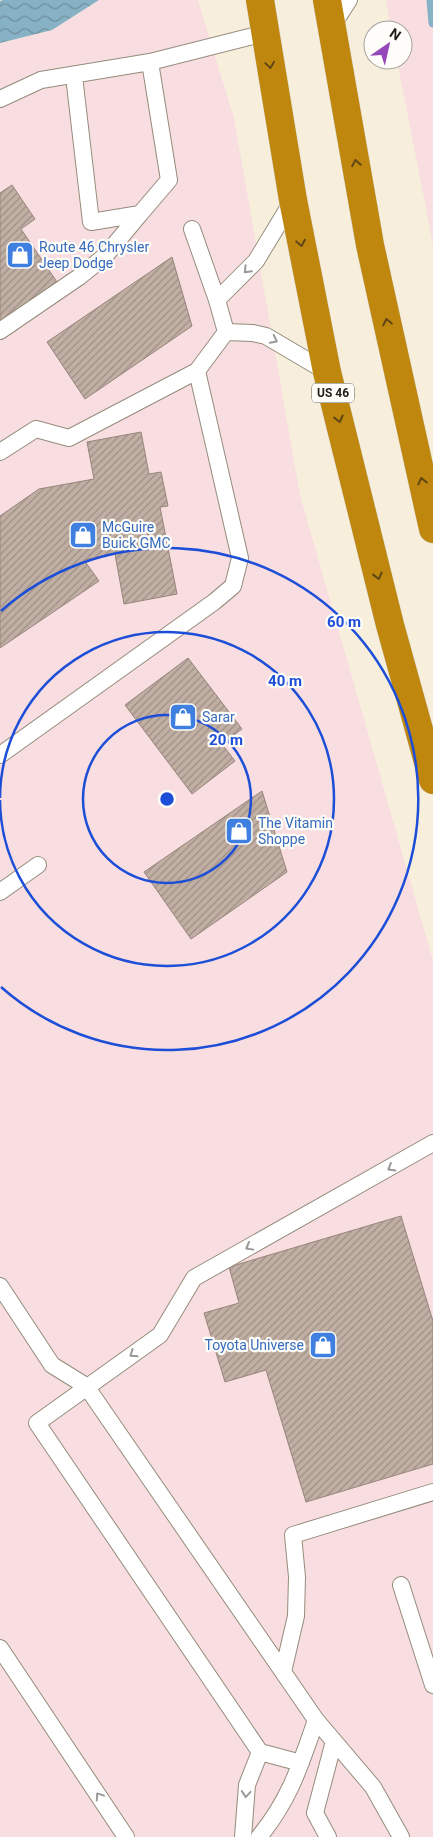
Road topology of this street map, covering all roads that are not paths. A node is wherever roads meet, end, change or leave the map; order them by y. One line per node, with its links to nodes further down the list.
1 (260, 0): 5 (highway, US 46)
2 (327, 0): 4 (highway)
3 (349, 0): 4 (lane)
4 (331, 28): 18 (highway, one-way to 4)
5 (265, 33): 6 (lane); 9 (highway, US 46, one-way to 9)
6 (150, 62): 7 (lane); 10 (lane)
7 (74, 76): 8 (lane); 10 (lane)
8 (0, 99)
9 (293, 200): 12 (lane, one-way to 12); 16 (highway, US 46, one-way to 16)
10 (140, 214): 13 (lane)
11 (192, 228): 12 (lane)
12 (217, 300): 14 (lane)
13 (0, 331)
14 (226, 332): 15 (lane); 16 (lane, one-way to 16)
15 (197, 371): 17 (lane); 19 (lane)
16 (327, 372): 20 (highway, US 46, one-way to 20)
17 (0, 452)
18 (433, 529)
19 (0, 755)
20 (433, 780)
21 (38, 865): 22 (lane)
22 (0, 892)
23 (433, 1143): 25 (lane, one-way to 25)
24 (0, 1286): 25 (lane)
25 (86, 1386): 29 (lane); 33 (lane)
26 (433, 1492): 29 (lane)
27 (401, 1585): 30 (lane)
28 (0, 1648): 35 (lane, one-way to 28)
29 (283, 1672): 31 (lane)
30 (433, 1685)
31 (316, 1720): 32 (lane); 34 (lane)
32 (334, 1741): 38 (lane); 39 (lane)
33 (260, 1752): 34 (lane); 36 (lane, one-way to 36)
34 (301, 1763): 37 (lane)
35 (126, 1837)
36 (243, 1837)
37 (259, 1837)
38 (328, 1837)
39 (400, 1837)

